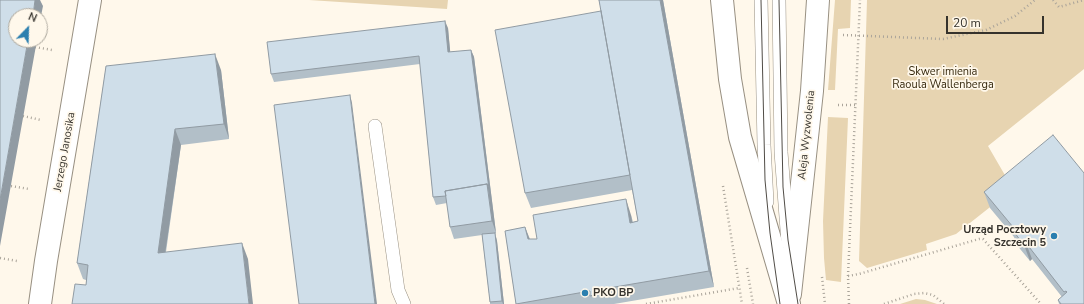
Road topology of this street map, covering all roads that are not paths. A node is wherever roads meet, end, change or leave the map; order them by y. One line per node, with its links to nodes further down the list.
1 (90, 0): 9 (street, Jerzego Janosika)
2 (722, 0): 7 (street)
3 (761, 0): 7 (lane)
4 (779, 0): 8 (lane)
5 (818, 0): 8 (street, Aleja Wyzwolenia)
6 (375, 126): 10 (lane)
7 (771, 246): 11 (street)
8 (792, 270): 11 (street)
9 (40, 304)
10 (404, 304)
11 (786, 304)

